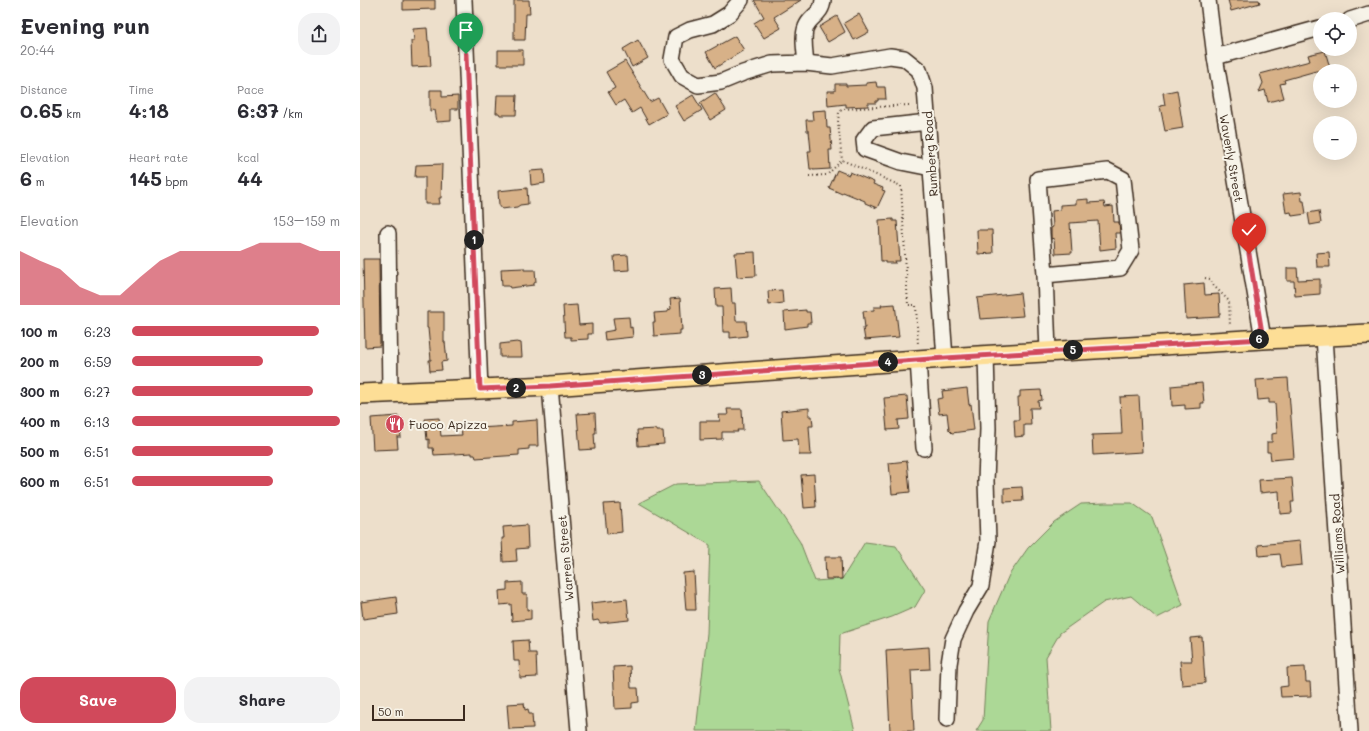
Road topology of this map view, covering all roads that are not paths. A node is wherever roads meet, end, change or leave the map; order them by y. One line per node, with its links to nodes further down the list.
1 (464, 0): 22 (street)
2 (741, 0): 9 (street, Rumberg Road)
3 (823, 0): 9 (street)
4 (1208, 0): 8 (street, Waverly Street)
5 (1369, 14): 6 (street)
6 (1357, 18)
7 (1313, 30): 8 (street)
8 (1215, 57): 16 (street, Waverly Street)
9 (806, 63): 10 (street, Rumberg Road)
10 (928, 122): 11 (street, Rumberg Road); 11 (street)
11 (931, 168): 20 (street, Rumberg Road)
12 (388, 233): 23 (street)
13 (1045, 275): 13 (street); 18 (street)
14 (1369, 334): 15 (main road)
15 (1324, 337): 16 (main road); 28 (street, Williams Road)
16 (1263, 339): 18 (main road)
17 (918, 352): 20 (main road); 21 (main road); 25 (street)
18 (1048, 352): 19 (main road)
19 (986, 355): 20 (main road); 26 (street)
20 (945, 358)
21 (550, 386): 22 (main road); 27 (street, Warren Street)
22 (480, 389): 23 (main road)
23 (390, 393): 24 (main road)
24 (360, 394)
25 (924, 448)
26 (948, 719)
27 (579, 731)
28 (1350, 731)

